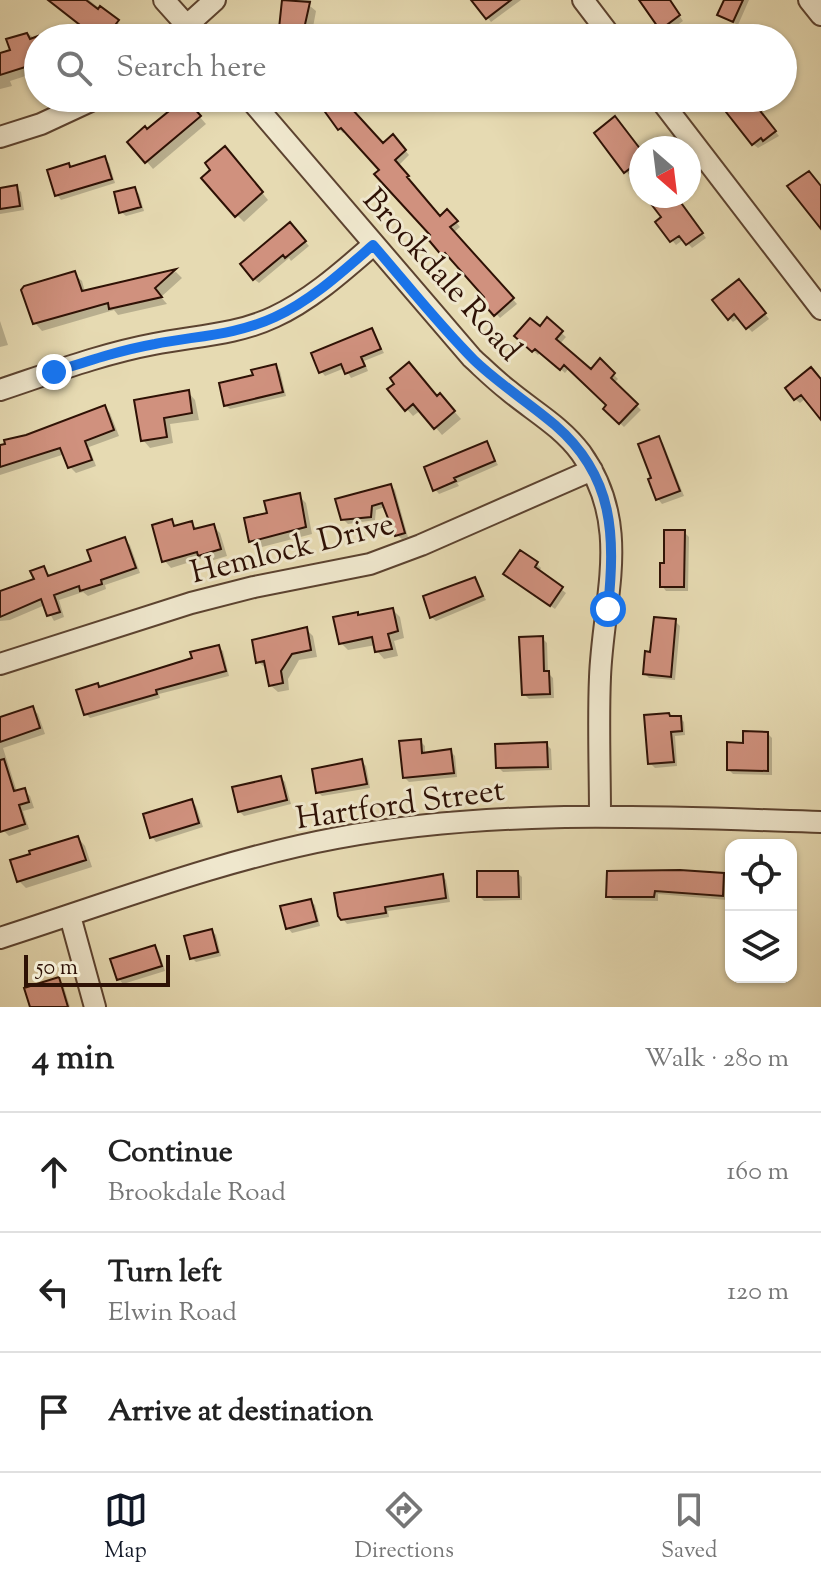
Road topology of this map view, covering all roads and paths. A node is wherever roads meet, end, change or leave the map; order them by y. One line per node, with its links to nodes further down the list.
1 (164, 0): 6 (street)
2 (215, 0): 7 (street)
3 (583, 0): 8 (street)
4 (809, 0): 5 (street)
5 (821, 15)
6 (180, 24)
7 (195, 24)
8 (601, 24)
9 (67, 112): 12 (street)
10 (261, 112): 13 (street, Brookdale Road)
11 (670, 112): 14 (street)
12 (0, 137)
13 (373, 245): 15 (street); 16 (street, Brookdale Road)
14 (821, 309)
15 (0, 390)
16 (592, 470): 17 (street, Hemlock Drive); 18 (street, Brookdale Road)
17 (0, 664)
18 (600, 816): 19 (street, Hartford Street); 20 (street, Hartford Street)
19 (821, 822)
20 (70, 916): 21 (street, Hartford Street); 22 (street)
21 (0, 938)
22 (95, 1007)

